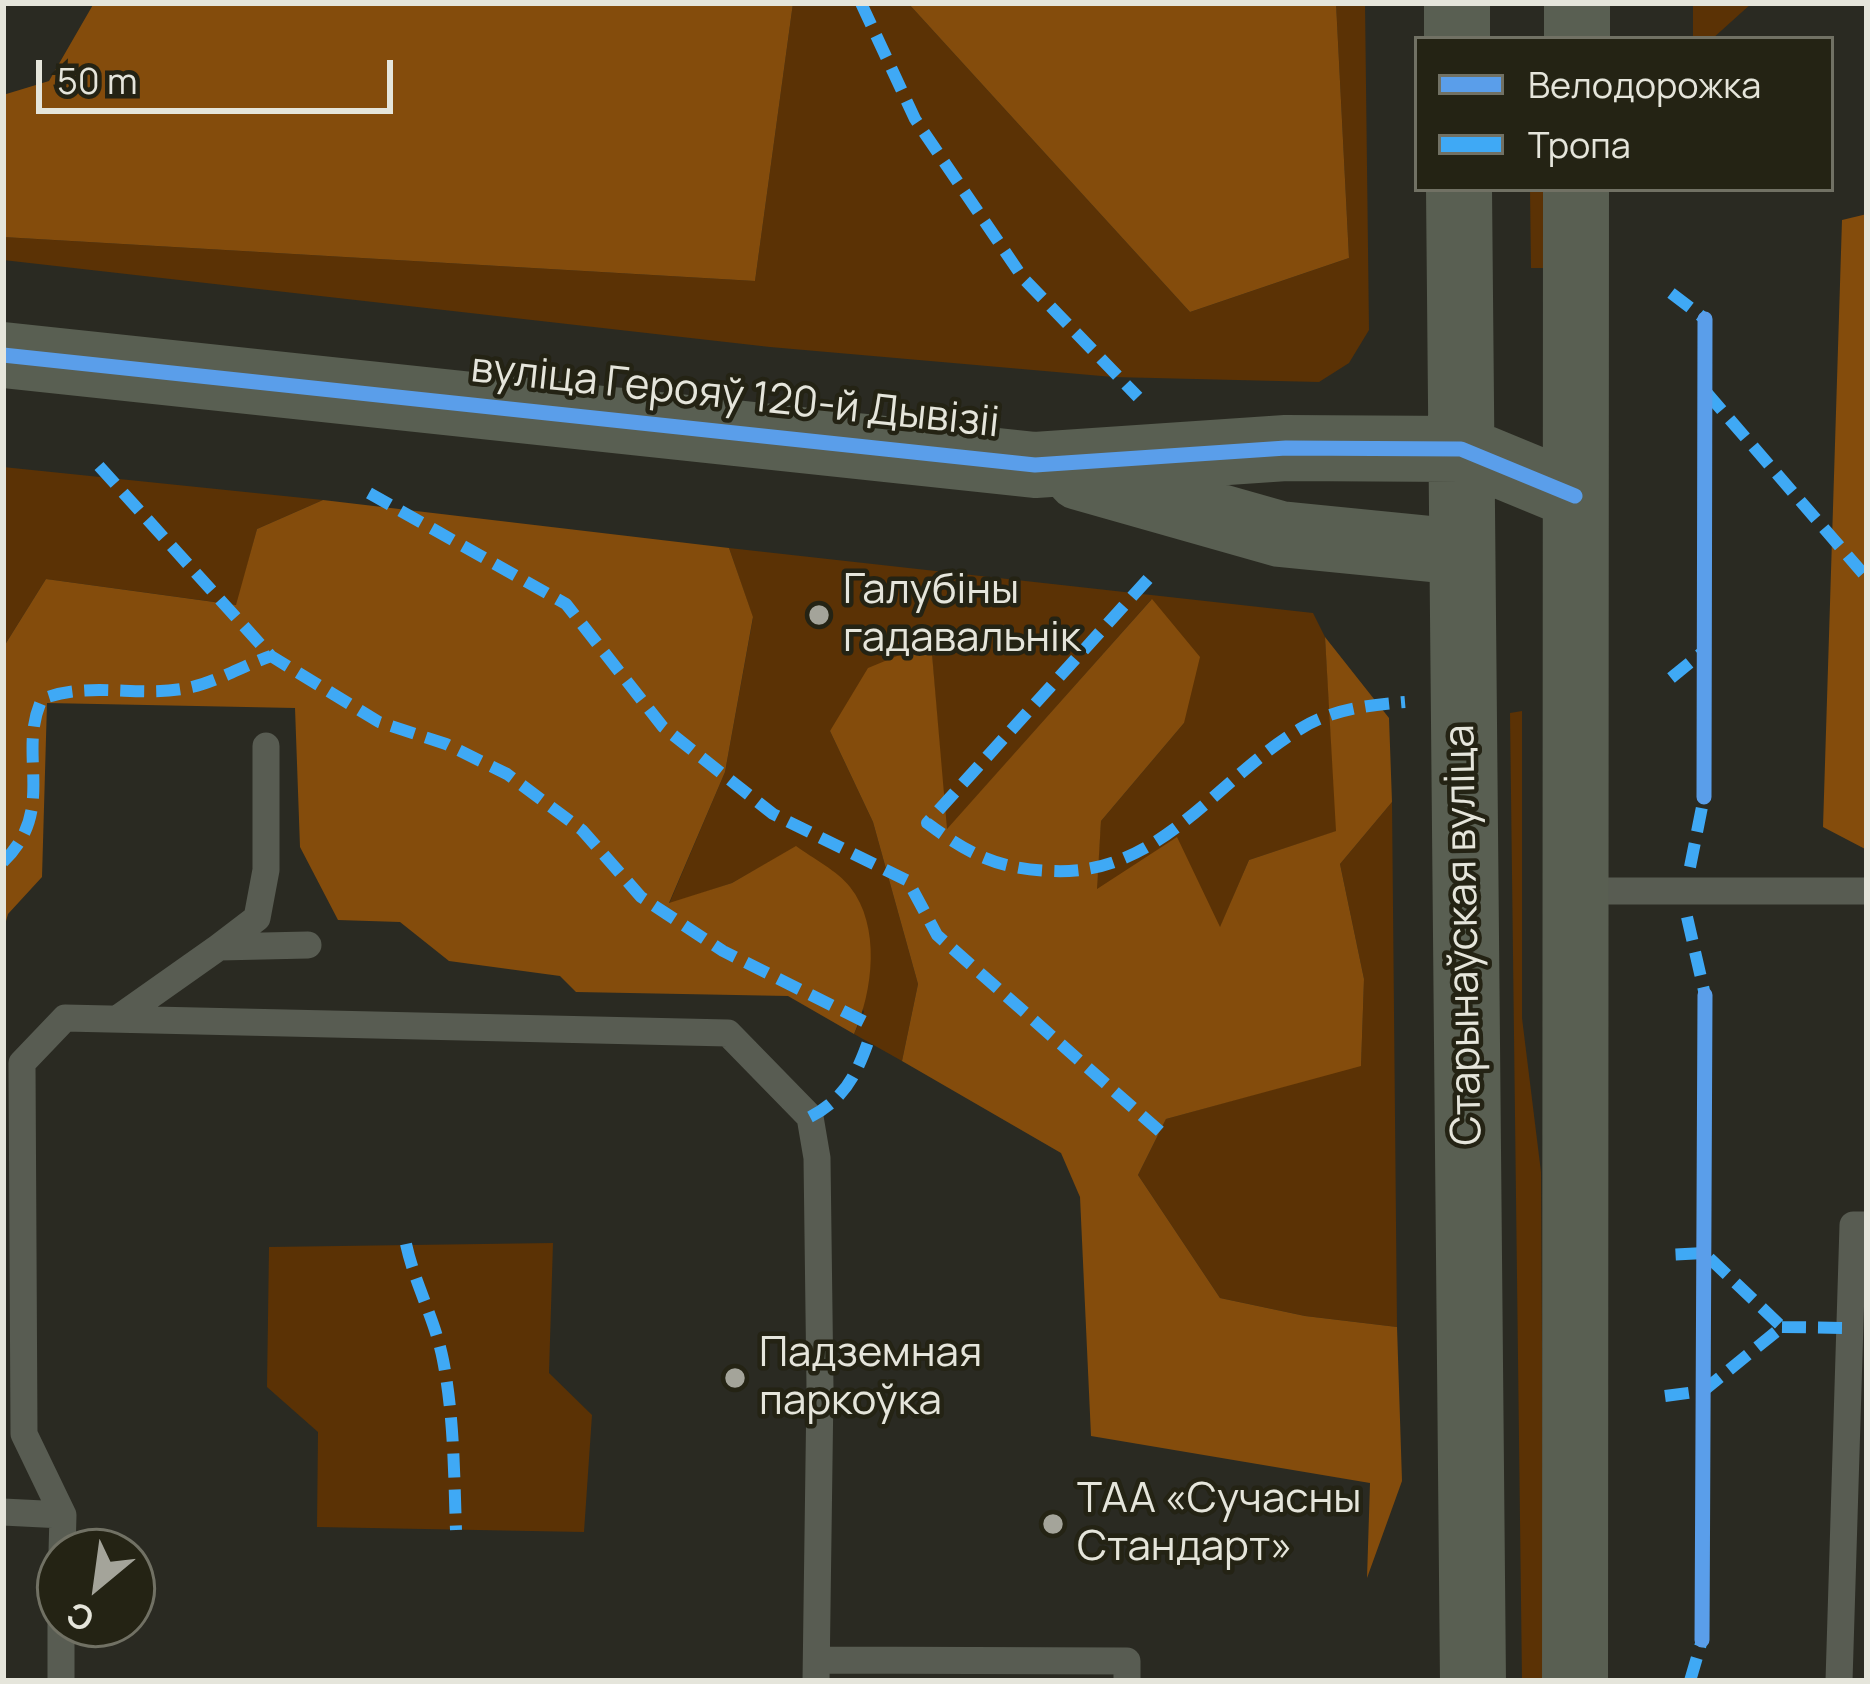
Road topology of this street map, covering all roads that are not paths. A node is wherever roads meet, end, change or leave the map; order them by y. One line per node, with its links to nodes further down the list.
1 (1457, 3): 3 (main road)
2 (1577, 3): 4 (main road)
3 (1457, 36)
4 (1576, 36)
5 (1459, 192): 8 (main road, Старынаўская вуліца)
6 (1576, 192): 10 (main road)
7 (3, 356): 9 (main road, вуліца Герояў 120-й Дывізіі)
8 (1461, 449): 9 (main road, вуліца Герояў 120-й Дывізіі); 10 (main road); 11 (main road, Старынаўская вуліца)
9 (1035, 465): 11 (main road, вуліца Герояў 120-й Дывізіі)
10 (1575, 496): 11 (main road); 13 (main road)
11 (1461, 552): 27 (main road, Старынаўская вуліца)
12 (266, 746): 16 (lane)
13 (1575, 891): 14 (lane); 28 (main road)
14 (1867, 891)
15 (308, 945): 16 (lane)
16 (219, 947): 17 (lane)
17 (117, 1019): 20 (lane); 23 (lane)
18 (1867, 1225): 29 (lane)
19 (3, 1512): 20 (lane)
20 (63, 1515): 21 (lane)
21 (63, 1528)
22 (62, 1648): 26 (lane)
23 (816, 1670): 24 (lane)
24 (906, 1671): 25 (lane)
25 (1126, 1671)
26 (61, 1681)
27 (1473, 1681)
28 (1575, 1681)
29 (1839, 1681)

